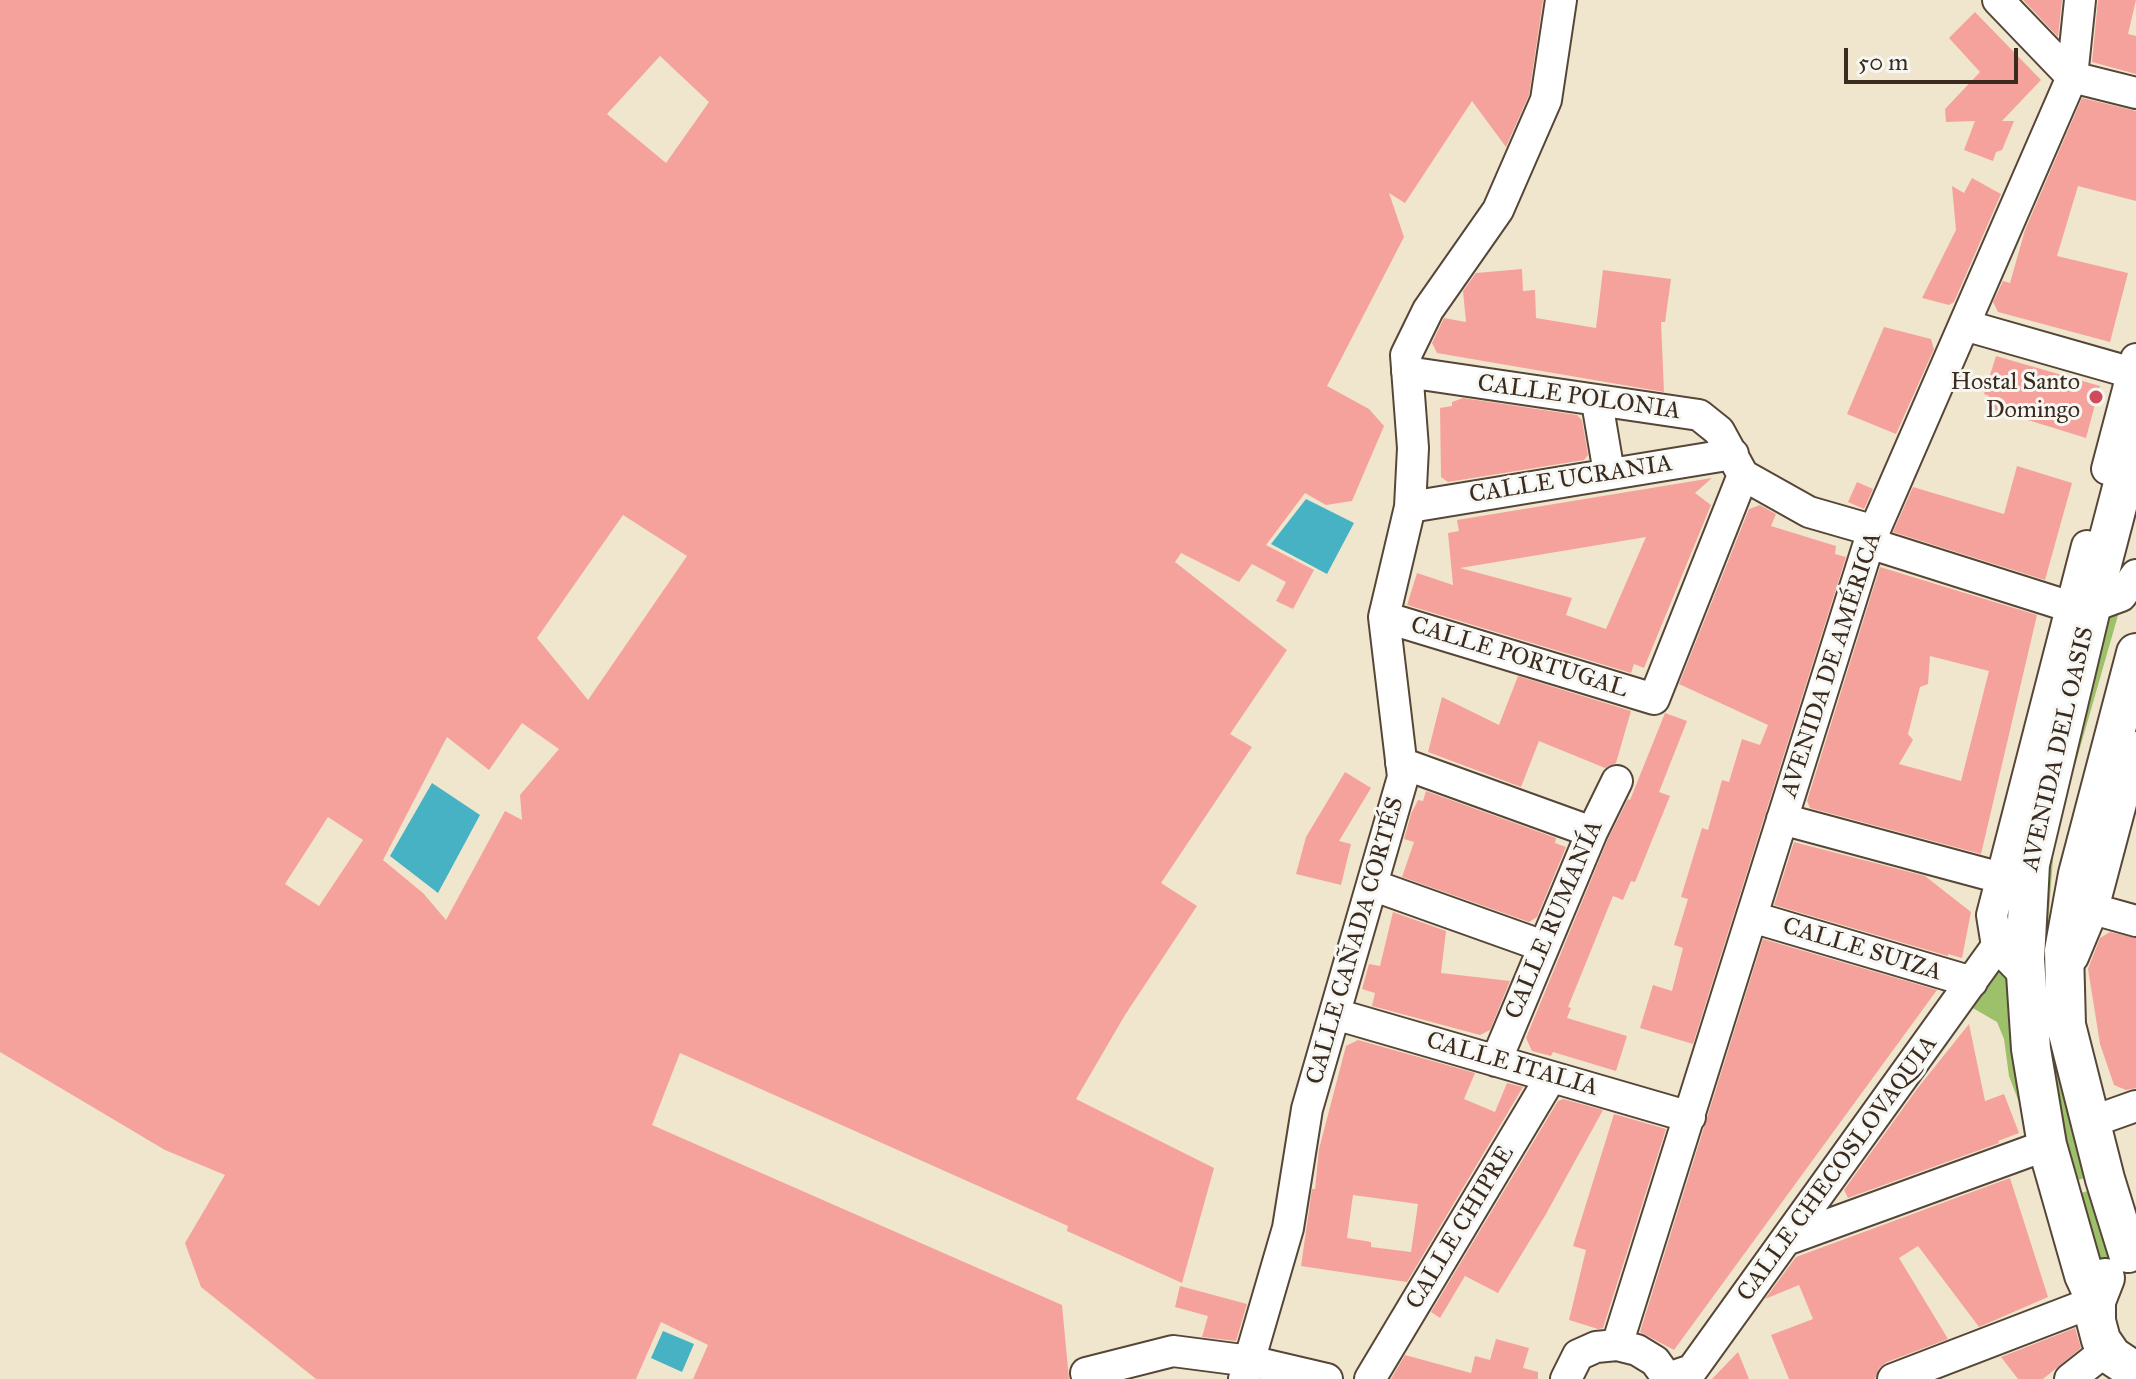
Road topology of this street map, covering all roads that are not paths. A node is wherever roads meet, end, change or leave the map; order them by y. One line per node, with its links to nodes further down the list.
1 (1561, 0): 7 (street)
2 (1998, 0): 4 (street)
3 (2080, 0): 4 (street, AVENIDA DE AMÉRICA)
4 (2072, 77): 5 (street); 6 (street, AVENIDA DE AMÉRICA)
5 (2136, 93)
6 (1964, 325): 8 (street); 15 (street, AVENIDA DE AMÉRICA)
7 (1407, 364): 9 (street, CALLE POLONIA); 13 (street, CALLE CAÑADA CORTÉS)
8 (2135, 368): 17 (street, AVENIDA DEL OASIS)
9 (1597, 402): 11 (street, CALLE POLONIA); 12 (street)
10 (2136, 434): 14 (main road, AVENIDA DEL OASIS)
11 (1738, 464): 12 (street, CALLE UCRANIA); 15 (street); 18 (street, CALLE PORTUGAL)
12 (1609, 473): 13 (street, CALLE UCRANIA)
13 (1410, 507): 18 (street, CALLE CAÑADA CORTÉS)
14 (2123, 517): 17 (main road, AVENIDA DEL OASIS)
15 (1872, 537): 17 (street); 23 (street, AVENIDA DE AMÉRICA)
16 (2136, 575): 17 (street)
17 (2081, 607): 25 (main road, AVENIDA DEL OASIS)
18 (1384, 617): 21 (street, CALLE CAÑADA CORTÉS)
19 (2136, 653): 33 (main road, AVENIDA DEL OASIS)
20 (2136, 747): 27 (street, AVENIDA DEL OASIS)
21 (1401, 763): 24 (street); 26 (street, CALLE CAÑADA CORTÉS)
22 (1617, 781): 24 (street, CALLE RUMANÍA)
23 (1782, 819): 25 (street); 28 (street, AVENIDA DE AMÉRICA)
24 (1592, 832): 30 (street, CALLE RUMANÍA)
25 (2016, 871): 31 (street); 32 (main road, AVENIDA DEL OASIS)
26 (1372, 885): 30 (street); 35 (street, CALLE CAÑADA CORTÉS)
27 (2093, 909): 29 (street); 33 (street, AVENIDA DEL OASIS)
28 (1752, 917): 34 (street, CALLE SUIZA); 39 (street, AVENIDA DE AMÉRICA)
29 (2136, 921)
30 (1543, 946): 36 (street, CALLE RUMANÍA)
31 (1997, 946): 32 (street); 34 (street, CALLE CHECOSLOVAQUIA)
32 (2026, 976): 41 (main road, AVENIDA DEL OASIS)
33 (2064, 977): 40 (main road, AVENIDA DEL OASIS)
34 (1972, 982): 43 (street, CALLE CHECOSLOVAQUIA)
35 (1335, 1014): 36 (street, CALLE ITALIA); 48 (street, CALLE CAÑADA CORTÉS)
36 (1496, 1061): 37 (street, CALLE ITALIA)
37 (1551, 1077): 39 (street, CALLE ITALIA); 52 (street, CALLE CHIPRE)
38 (2136, 1106): 40 (street)
39 (1690, 1117): 46 (street, AVENIDA DE AMÉRICA)
40 (2091, 1122): 42 (main road, AVENIDA DEL OASIS)
41 (2047, 1145): 43 (street); 45 (main road, AVENIDA DEL OASIS)
42 (2122, 1198): 44 (main road, AVENIDA DEL OASIS)
43 (1786, 1240): 50 (street, CALLE CHECOSLOVAQUIA)
44 (2132, 1252): 45 (main road)
45 (2096, 1301): 47 (main road, AVENIDA DEL OASIS); 54 (street)
46 (1617, 1345): 50 (street); 53 (street)
47 (2119, 1364): 55 (street)
48 (1247, 1370): 49 (street); 51 (street)
49 (1086, 1373)
50 (1668, 1378)
51 (1327, 1379)
52 (1370, 1379)
53 (1566, 1379)
54 (1893, 1379)
55 (2070, 1379)

